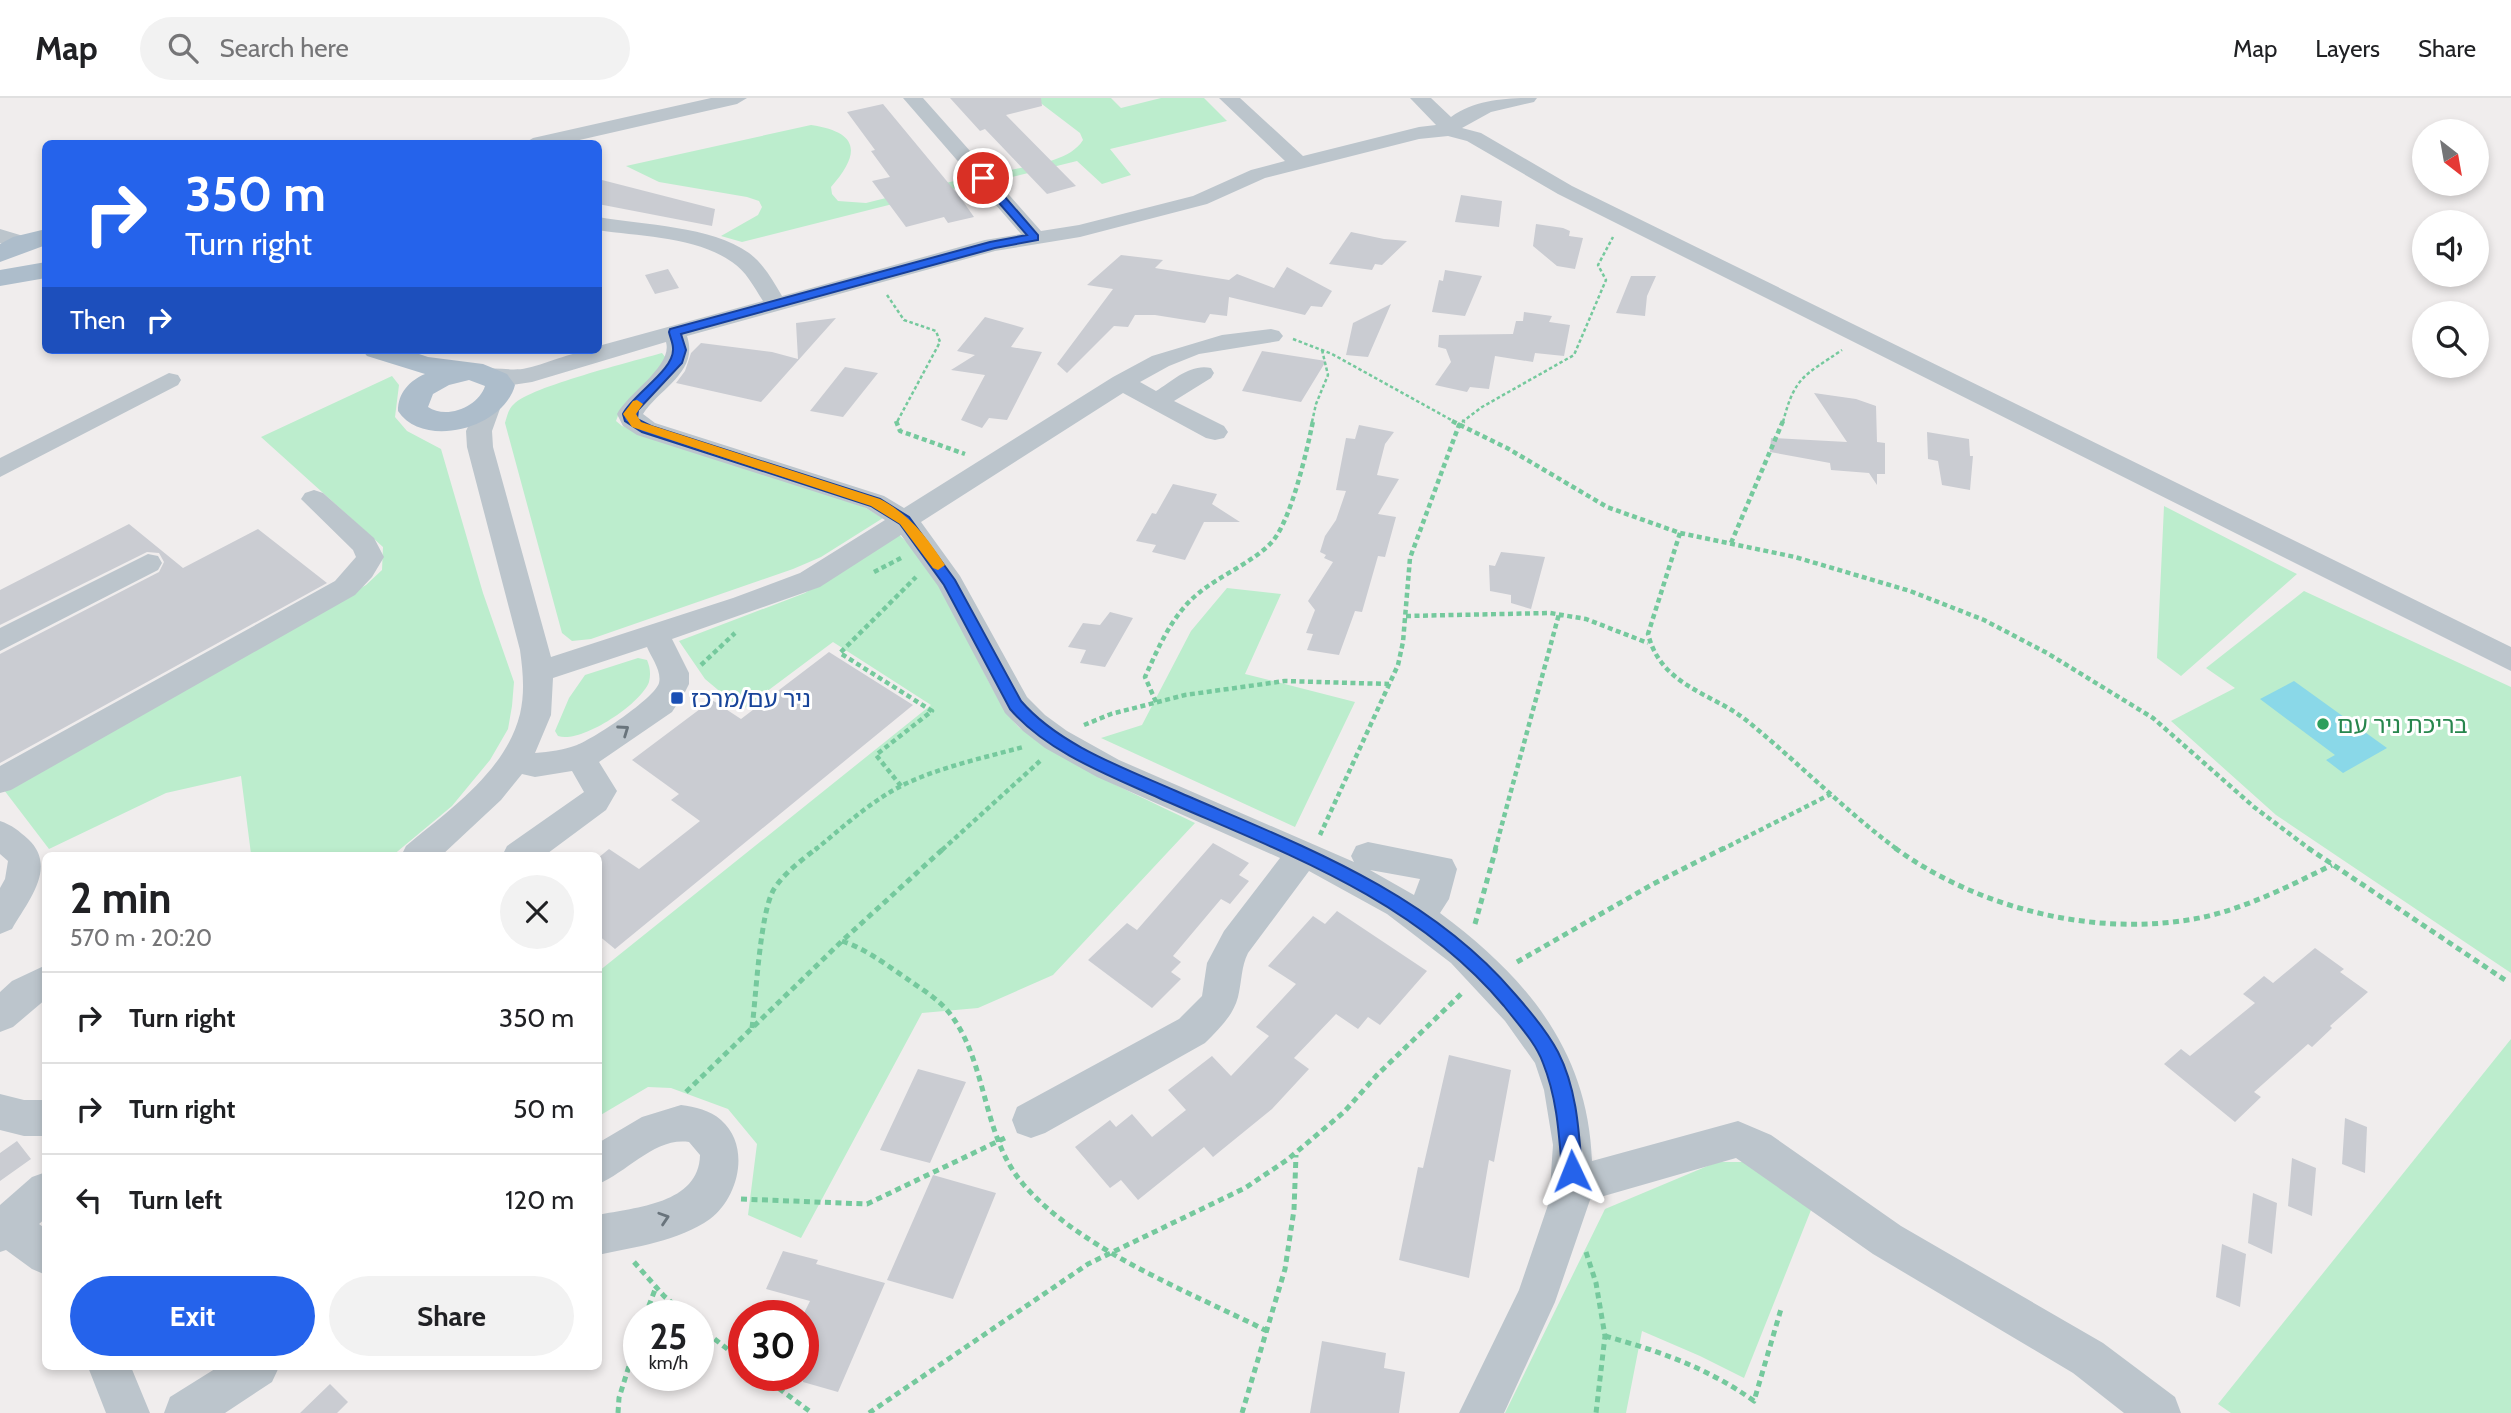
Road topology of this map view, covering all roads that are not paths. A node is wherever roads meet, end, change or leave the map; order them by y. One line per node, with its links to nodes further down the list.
1 (737, 98): 7 (street)
2 (914, 98): 10 (street)
3 (1229, 98): 8 (street)
4 (1420, 98): 6 (street)
5 (1527, 98): 6 (street)
6 (1449, 130): 8 (street); 32 (street)
7 (551, 140)
8 (1300, 164): 10 (street)
9 (602, 224): 11 (street)
10 (1035, 237): 11 (street)
11 (776, 304): 12 (street)
12 (674, 332): 16 (street); 28 (street)
13 (1271, 336): 19 (street)
14 (387, 354): 20 (main road); 21 (main road)
15 (601, 354): 20 (street)
16 (602, 354)
17 (1202, 373): 22 (street)
18 (169, 380): 26 (street)
19 (1122, 382): 22 (street); 28 (street)
20 (485, 388): 21 (main road); 23 (main road); 25 (street)
21 (419, 391): 23 (main road)
22 (1156, 401): 24 (street)
23 (436, 422): 25 (street)
24 (1215, 432)
25 (481, 450): 33 (street)
26 (0, 469)
27 (314, 499): 36 (street)
28 (905, 520): 30 (street); 40 (street)
29 (148, 563): 31 (street)
30 (655, 634): 33 (street); 34 (street, one-way to 30)
31 (0, 641)
32 (2511, 660)
33 (540, 671): 35 (street)
34 (580, 757): 35 (street); 39 (street)
35 (516, 761): 38 (street)
36 (0, 781)
37 (0, 834): 43 (street)
38 (422, 852)
39 (525, 852)
40 (1306, 855): 42 (street); 48 (street)
41 (1368, 856): 42 (street)
42 (1416, 917): 51 (street)
43 (0, 919)
44 (42, 982): 45 (street)
45 (2, 1010)
46 (0, 1112): 47 (street)
47 (42, 1118)
48 (1031, 1120)
49 (602, 1163): 53 (street, one-way to 49)
50 (42, 1195): 52 (street)
51 (1567, 1204): 59 (street); 60 (street)
52 (4, 1229): 54 (street)
53 (604, 1234)
54 (42, 1253)
55 (110, 1370): 57 (street)
56 (252, 1370): 58 (street)
57 (128, 1413)
58 (186, 1413)
59 (1481, 1413)
60 (2158, 1413)

